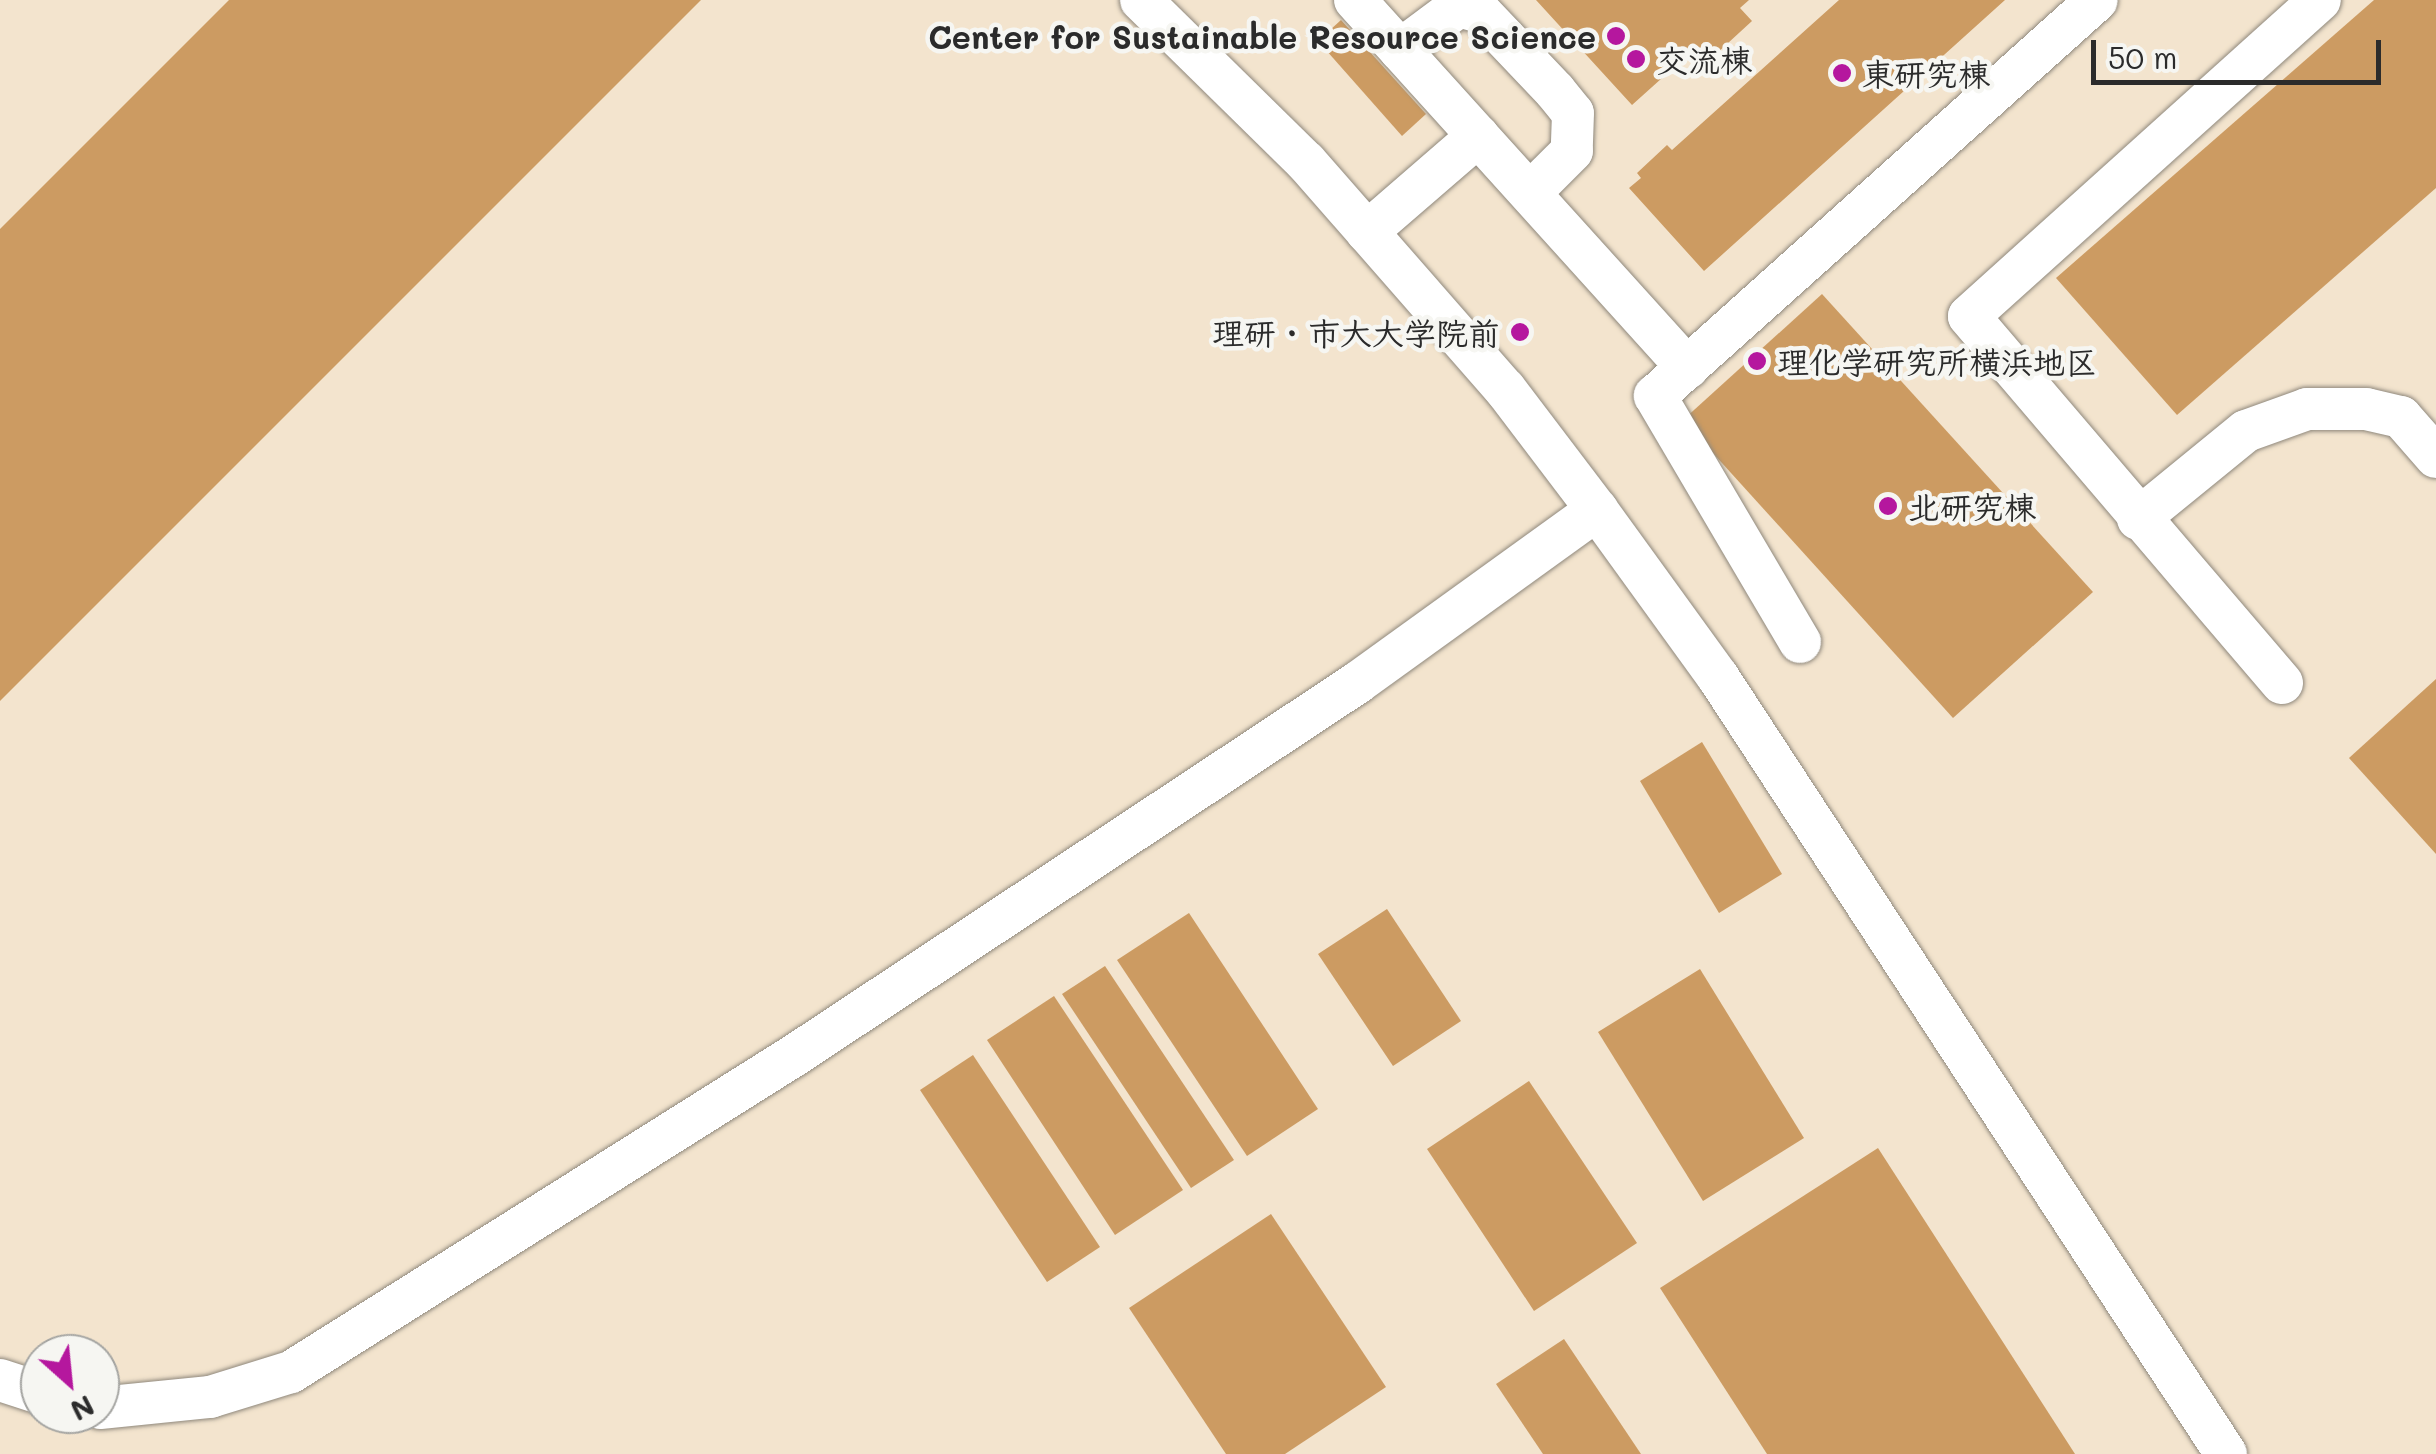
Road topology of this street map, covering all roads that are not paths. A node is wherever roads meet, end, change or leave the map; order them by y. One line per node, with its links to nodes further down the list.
1 (1141, 0): 8 (street)
2 (1355, 0): 5 (street)
3 (2097, 0): 9 (street)
4 (2320, 0): 12 (street)
5 (1400, 50): 6 (street); 7 (street)
6 (1478, 136): 7 (street); 8 (street)
7 (1530, 194): 9 (street)
8 (1367, 232): 11 (street)
9 (1688, 368): 13 (street)
10 (2436, 457): 12 (street)
11 (1597, 510): 15 (street); 16 (street)
12 (2138, 519): 14 (street)
13 (1800, 642)
14 (2282, 683)
15 (120, 1406)
16 (2226, 1454)

